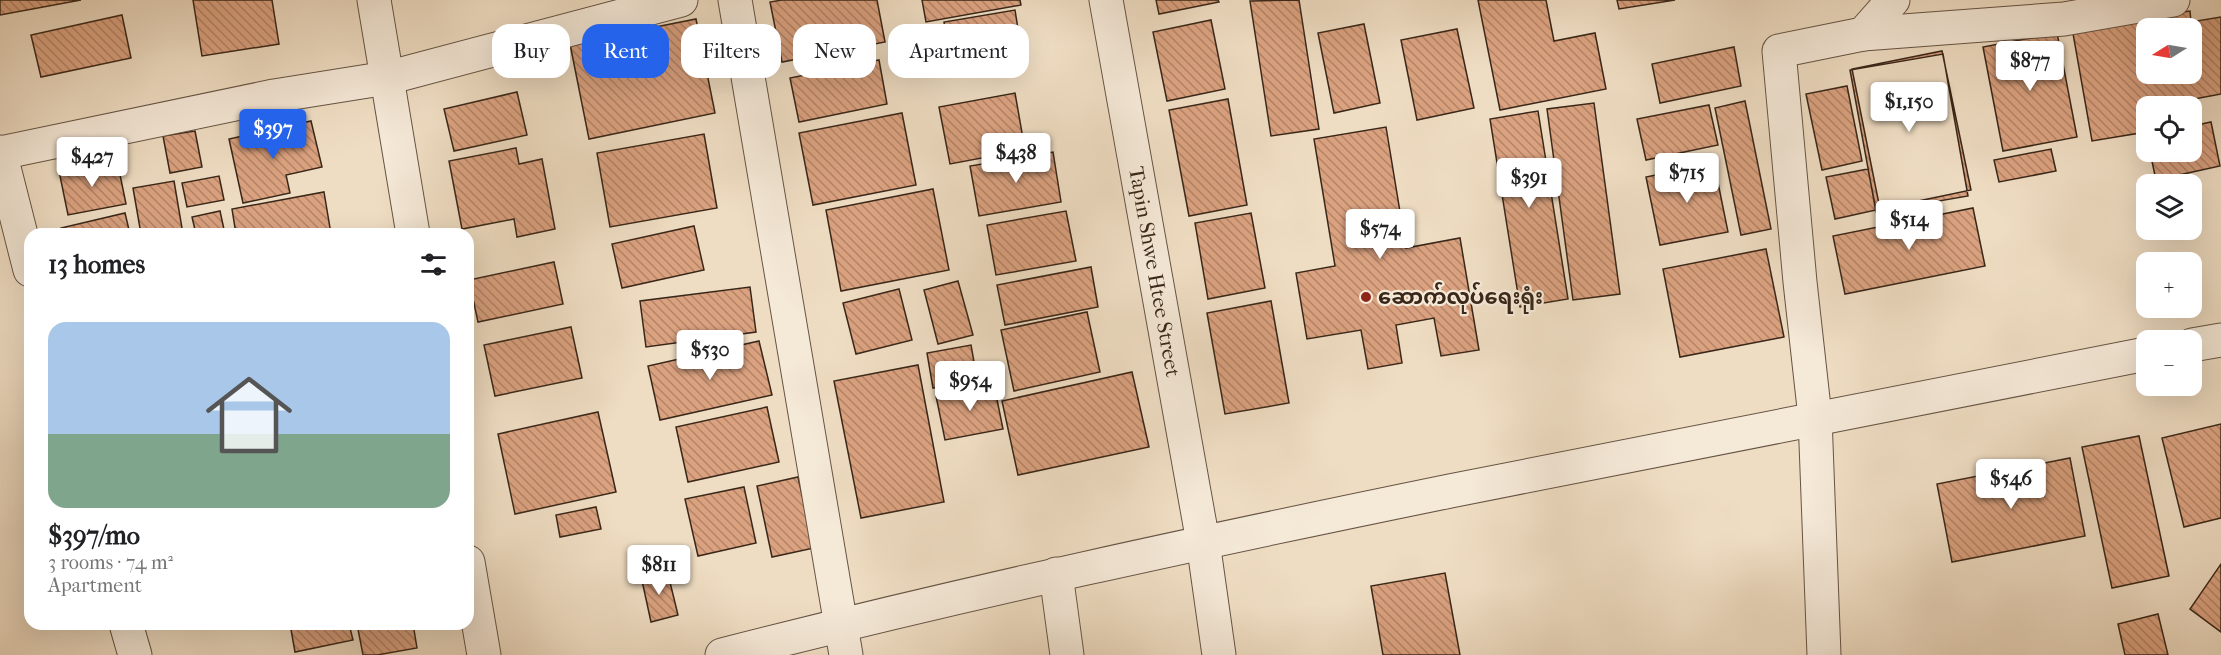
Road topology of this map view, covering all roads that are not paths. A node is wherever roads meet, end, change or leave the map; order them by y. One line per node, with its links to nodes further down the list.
1 (374, 0): 8 (street)
2 (681, 0): 8 (street)
3 (735, 0): 20 (street)
4 (1106, 0): 16 (street, Tapin Shwe Htee Street)
5 (1893, 0): 7 (street)
6 (2173, 0): 7 (street)
7 (1863, 34): 15 (street)
8 (387, 78): 9 (street); 10 (street)
9 (0, 152): 11 (street)
10 (412, 228)
11 (24, 246)
12 (2221, 340): 13 (street)
13 (2202, 343)
14 (2136, 356): 15 (street)
15 (1815, 417): 16 (street); 26 (street)
16 (1203, 542): 17 (street); 25 (street, Tapin Shwe Htee Street)
17 (1056, 574): 20 (street); 24 (street)
18 (474, 597): 22 (street)
19 (128, 630): 21 (street)
20 (844, 640): 23 (street)
21 (135, 655)
22 (484, 655)
23 (722, 655)
24 (1067, 655)
25 (1219, 655)
26 (1824, 655)

